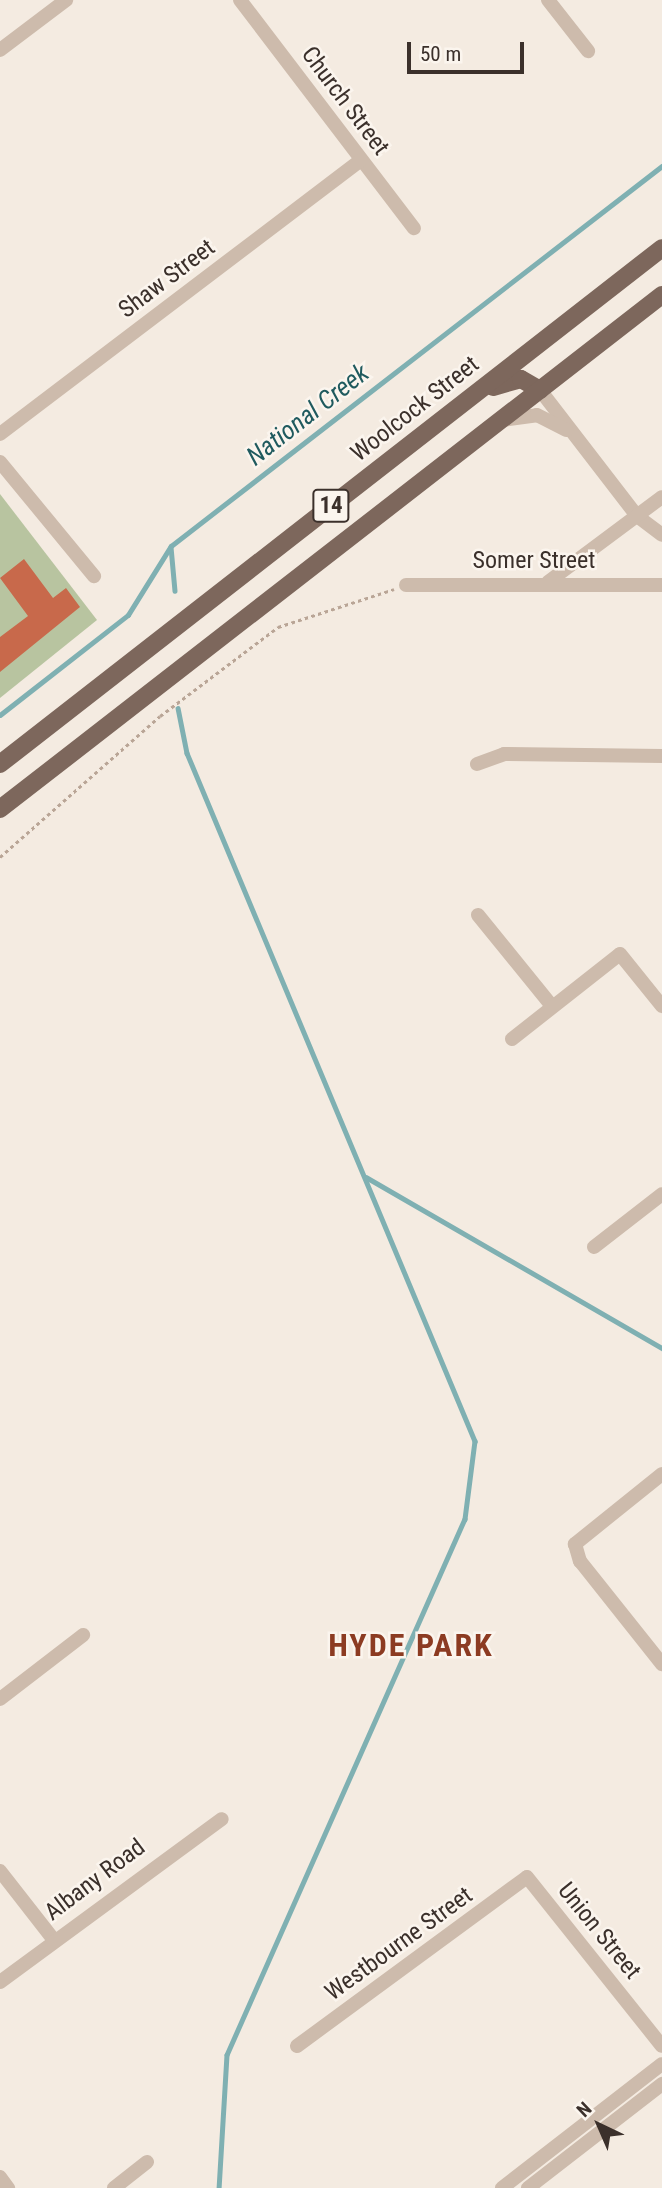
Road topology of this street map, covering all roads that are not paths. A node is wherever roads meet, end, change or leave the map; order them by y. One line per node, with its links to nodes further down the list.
1 (66, 0): 4 (street)
2 (240, 0): 6 (street, Church Street)
3 (548, 0): 5 (street)
4 (0, 50)
5 (588, 51)
6 (360, 160): 7 (street, Church Street); 13 (street, Shaw Street)
7 (414, 228)
8 (662, 248): 11 (main road, Woolcock Street / 14)
9 (662, 295): 10 (main road, 14)
10 (540, 390): 11 (main road); 12 (main road, 14); 14 (street)
11 (477, 393): 24 (main road, Woolcock Street / 14)
12 (502, 421): 14 (street); 26 (main road, 14)
13 (0, 434)
14 (576, 437): 17 (street)
15 (0, 462): 19 (street)
16 (662, 497): 17 (street)
17 (637, 516): 18 (street); 20 (street)
18 (662, 535)
19 (94, 576)
20 (548, 582): 21 (street, Somer Street); 22 (street, Somer Street)
21 (406, 585)
22 (662, 585)
23 (662, 756): 25 (street)
24 (0, 764)
25 (477, 764)
26 (0, 809)
27 (478, 915): 28 (street)
28 (552, 1006): 29 (street); 30 (street)
29 (662, 1006)
30 (512, 1039)
31 (662, 1194): 32 (street)
32 (594, 1247)
33 (662, 1474): 35 (street)
34 (83, 1635): 36 (street)
35 (662, 1664)
36 (0, 1699)
37 (222, 1819): 40 (street, Albany Road)
38 (0, 1871): 40 (street)
39 (527, 1877): 42 (street, Westbourne Street); 43 (street, Union Street)
40 (54, 1940): 41 (street, Albany Road)
41 (0, 1982)
42 (298, 2046)
43 (662, 2046)
44 (662, 2064): 47 (street)
45 (662, 2084): 49 (street)
46 (147, 2162): 51 (street)
47 (531, 2166): 49 (street); 52 (street)
48 (0, 2177): 50 (street)
49 (545, 2183): 53 (street)
50 (8, 2188)
51 (114, 2188)
52 (502, 2188)
53 (528, 2188)

